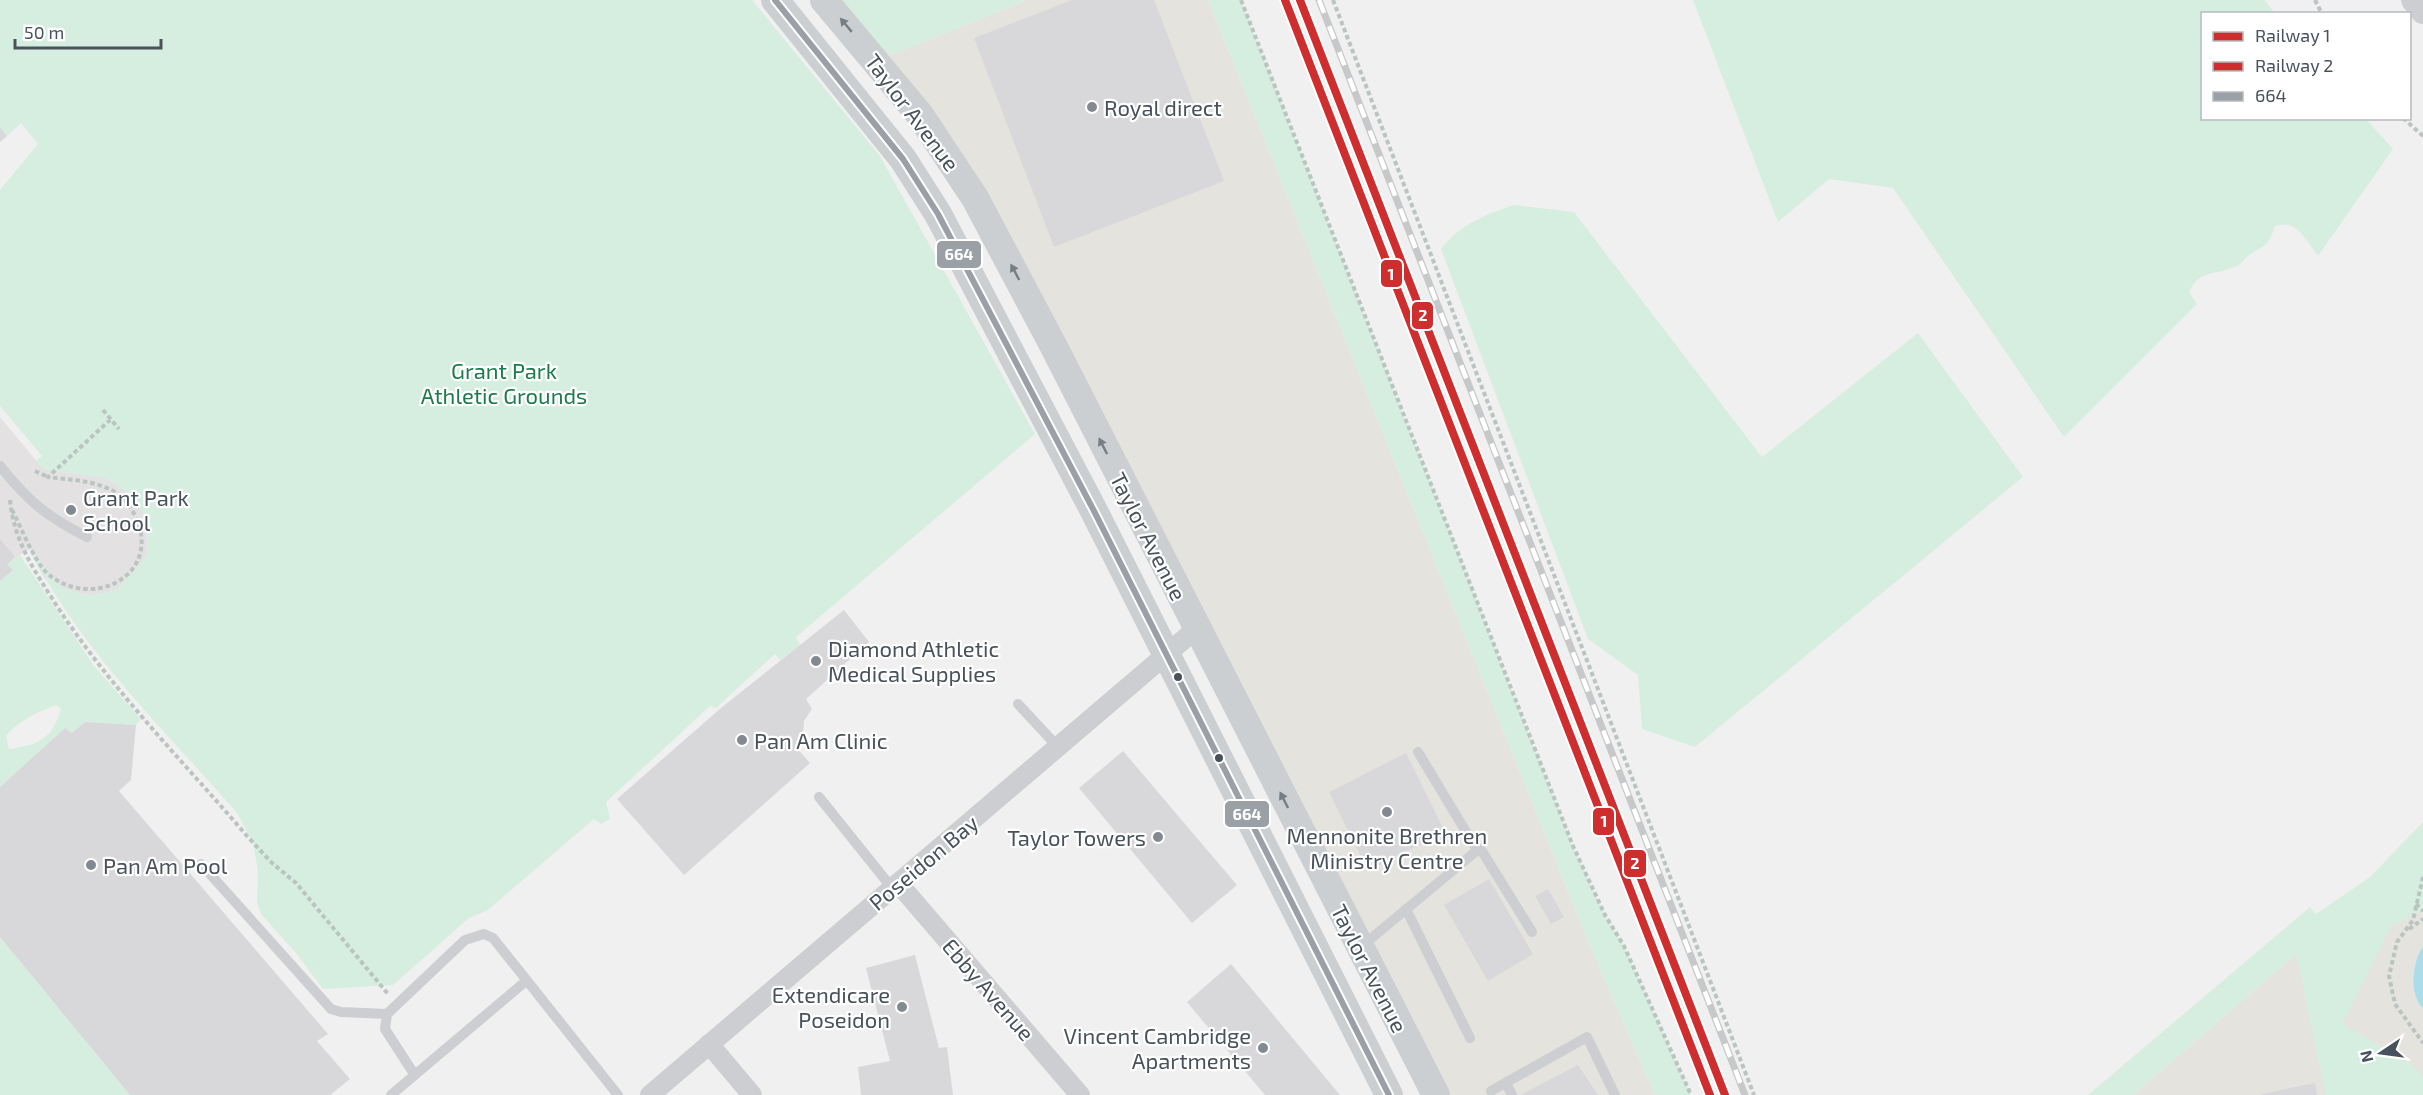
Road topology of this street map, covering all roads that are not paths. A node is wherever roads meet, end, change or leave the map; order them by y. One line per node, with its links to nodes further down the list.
1 (775, 0): 8 (main road, Taylor Avenue)
2 (824, 0): 7 (main road, Taylor Avenue, one-way to 2)
3 (2413, 0): 4 (street)
4 (2423, 12)
5 (3, 470): 6 (lane)
6 (87, 537)
7 (1196, 629): 8 (street, Poseidon Bay); 18 (main road, Taylor Avenue, one-way to 7)
8 (1166, 654): 10 (street, Poseidon Bay); 31 (main road, Taylor Avenue)
9 (1018, 704): 10 (lane)
10 (1058, 747): 15 (street, Poseidon Bay)
11 (1418, 752): 13 (lane)
12 (819, 797): 15 (lane)
13 (1477, 850): 16 (lane); 17 (lane)
14 (201, 864): 20 (lane)
15 (895, 886): 22 (street, Poseidon Bay); 30 (street, Ebby Avenue)
16 (1406, 909): 18 (lane); 21 (lane)
17 (1532, 932)
18 (1360, 948): 32 (main road, Taylor Avenue)
19 (526, 981): 20 (lane); 23 (lane); 27 (lane)
20 (387, 1014): 23 (lane)
21 (1470, 1038)
22 (709, 1044): 28 (street, Poseidon Bay); 29 (street)
23 (414, 1074): 26 (lane)
24 (1506, 1083): 25 (lane); 33 (lane); 34 (lane)
25 (1490, 1094)
26 (391, 1095)
27 (618, 1095)
28 (650, 1095)
29 (752, 1095)
30 (1080, 1095)
31 (1389, 1095)
32 (1436, 1095)
33 (1512, 1095)
34 (1615, 1095)

